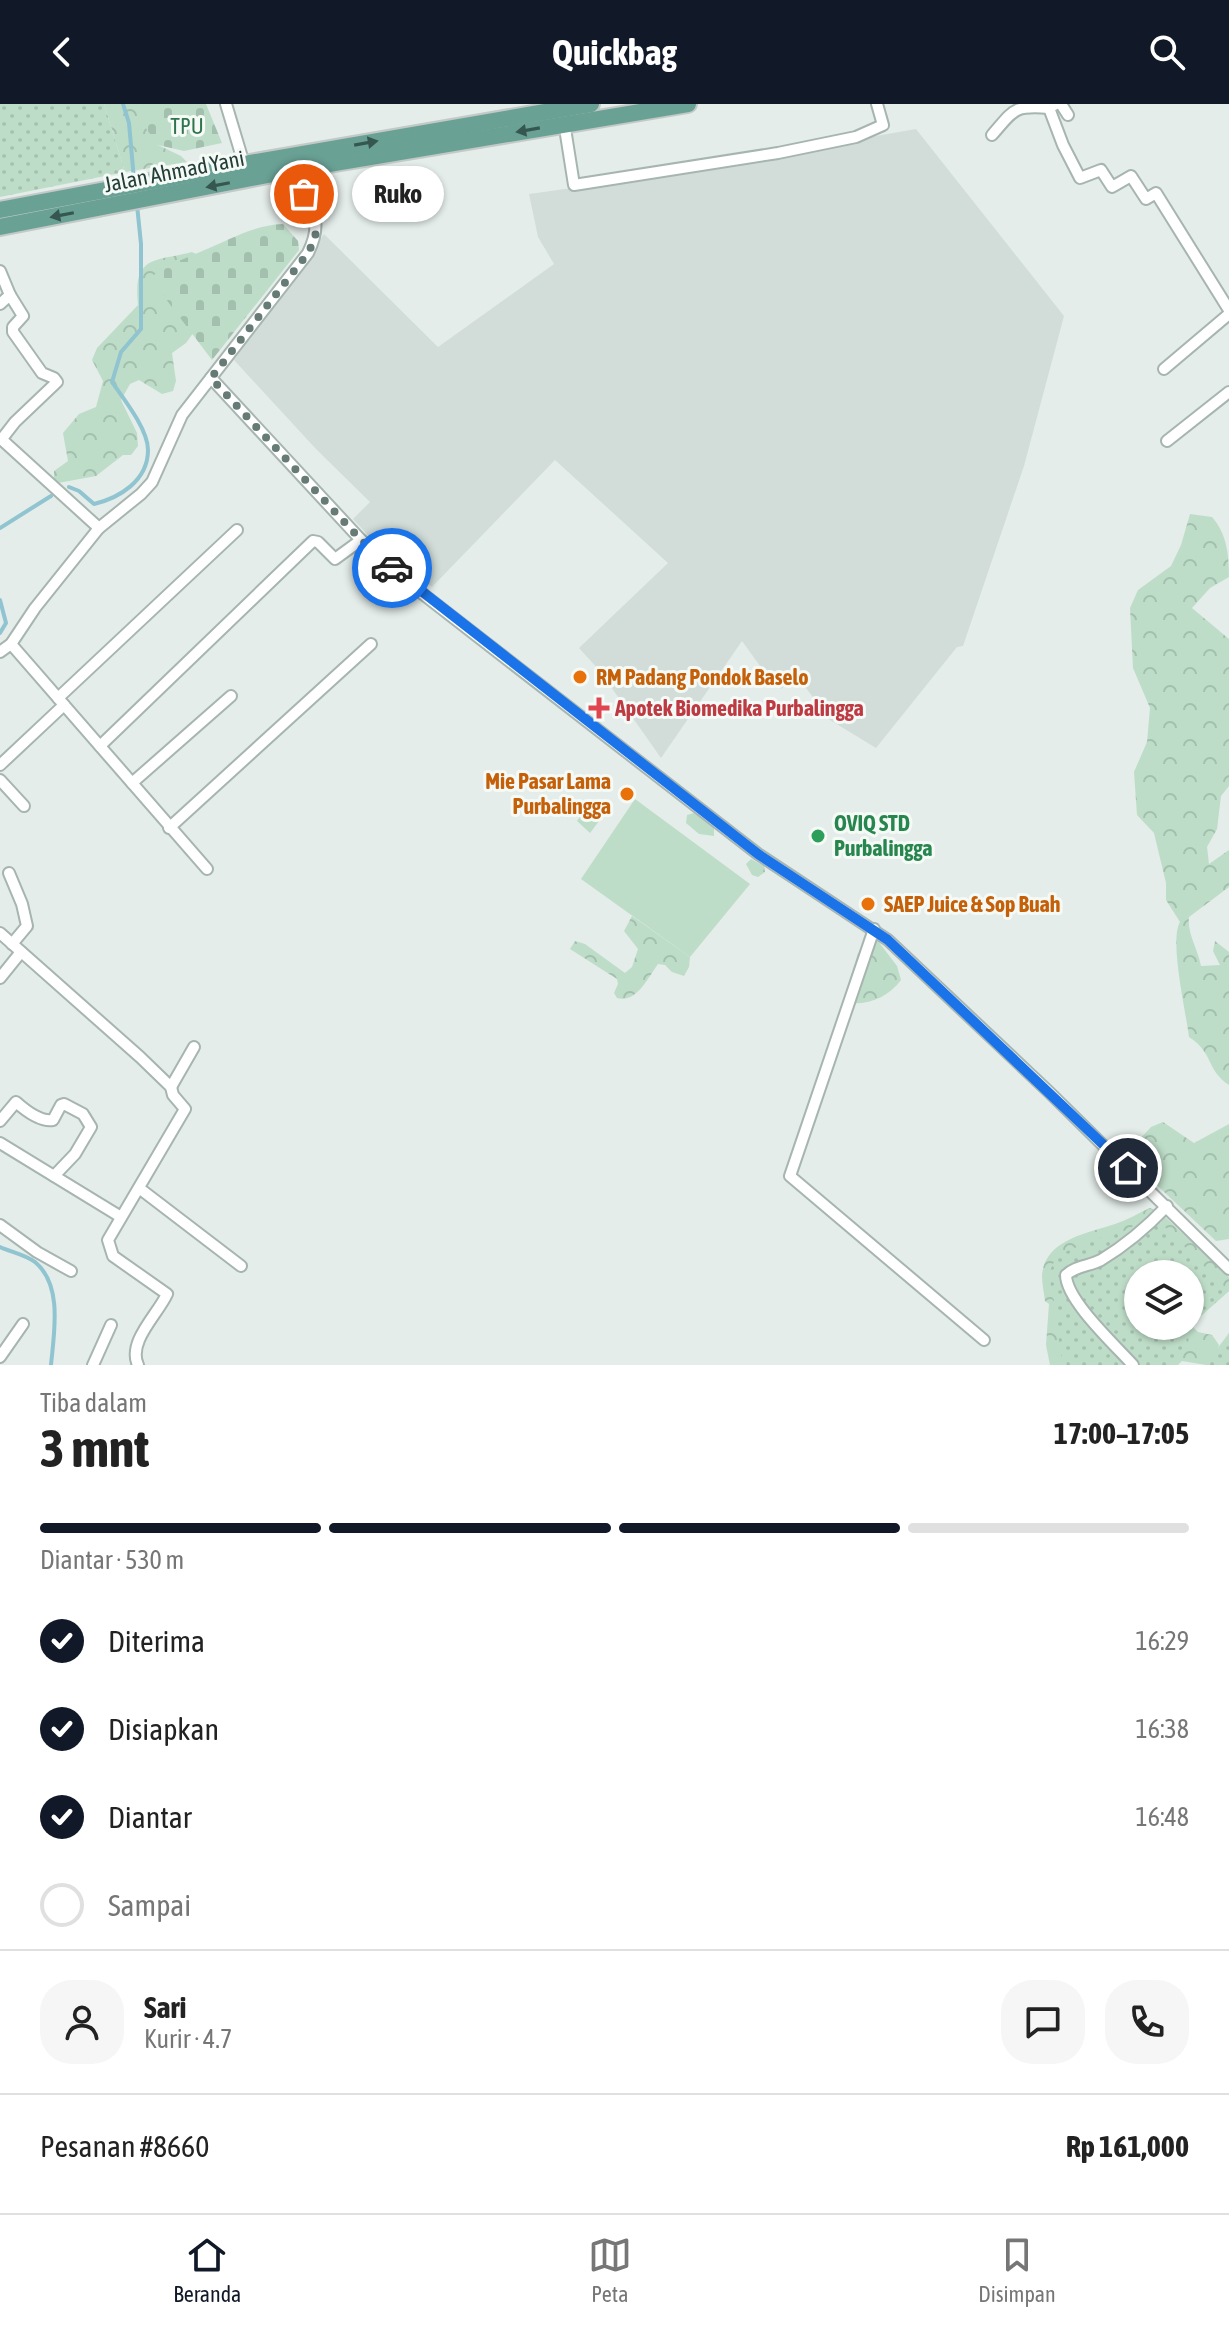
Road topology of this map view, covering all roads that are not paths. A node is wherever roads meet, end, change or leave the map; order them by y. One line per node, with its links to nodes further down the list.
1 (226, 104): 11 (street)
2 (591, 104): 8 (main road, Jalan Ahmad Yani)
3 (688, 104): 8 (main road, Jalan Ahmad Yani)
4 (877, 104): 8 (street)
5 (1055, 105): 7 (street); 9 (street); 18 (street)
6 (522, 109): 8 (main road, Jalan Ahmad Yani); 10 (main road, Jalan Ahmad Yani, one-way to 6)
7 (1068, 115)
8 (563, 116): 10 (main road, Jalan Ahmad Yani, one-way to 10)
9 (992, 135)
10 (291, 163): 11 (main road, Jalan Ahmad Yani); 12 (main road, Jalan Ahmad Yani, one-way to 12); 20 (street)
11 (244, 164): 12 (main road, Jalan Ahmad Yani)
12 (131, 193): 13 (main road, Jalan Ahmad Yani); 14 (main road, Jalan Ahmad Yani, one-way to 14)
13 (0, 210)
14 (0, 227)
15 (0, 271): 16 (street)
16 (10, 295): 17 (street); 22 (street)
17 (0, 304)
18 (1229, 312): 19 (street)
19 (1164, 369)
20 (211, 378): 24 (street); 26 (street)
21 (1229, 392): 23 (street)
22 (1, 439): 24 (street)
23 (1167, 441)
24 (99, 528): 27 (street)
25 (237, 530): 31 (street)
26 (361, 540): 32 (street); 40 (street)
27 (11, 644): 29 (street); 31 (street)
28 (371, 644): 37 (street)
29 (0, 652)
30 (231, 696): 35 (street)
31 (61, 702): 32 (street); 33 (street)
32 (100, 746): 35 (street)
33 (0, 765)
34 (0, 780): 36 (street)
35 (132, 783): 37 (street)
36 (24, 806)
37 (169, 828): 38 (street)
38 (207, 869)
39 (9, 873): 42 (street)
40 (874, 929): 51 (street); 59 (street)
41 (0, 933): 42 (street)
42 (12, 944): 43 (street)
43 (21, 952): 44 (street); 46 (street)
44 (0, 978)
45 (194, 1047): 46 (street)
46 (171, 1087): 50 (street)
47 (0, 1121): 49 (street)
48 (0, 1143): 49 (street)
49 (54, 1176): 52 (street)
50 (139, 1188): 52 (street); 54 (street)
51 (1167, 1206): 55 (street); 63 (street)
52 (121, 1217): 62 (street)
53 (0, 1225): 56 (street)
54 (241, 1266)
55 (1229, 1269)
56 (71, 1271)
57 (23, 1324): 60 (street)
58 (111, 1325): 61 (street)
59 (984, 1340)
60 (0, 1357)
61 (93, 1365)
62 (138, 1365)
63 (1133, 1365)

